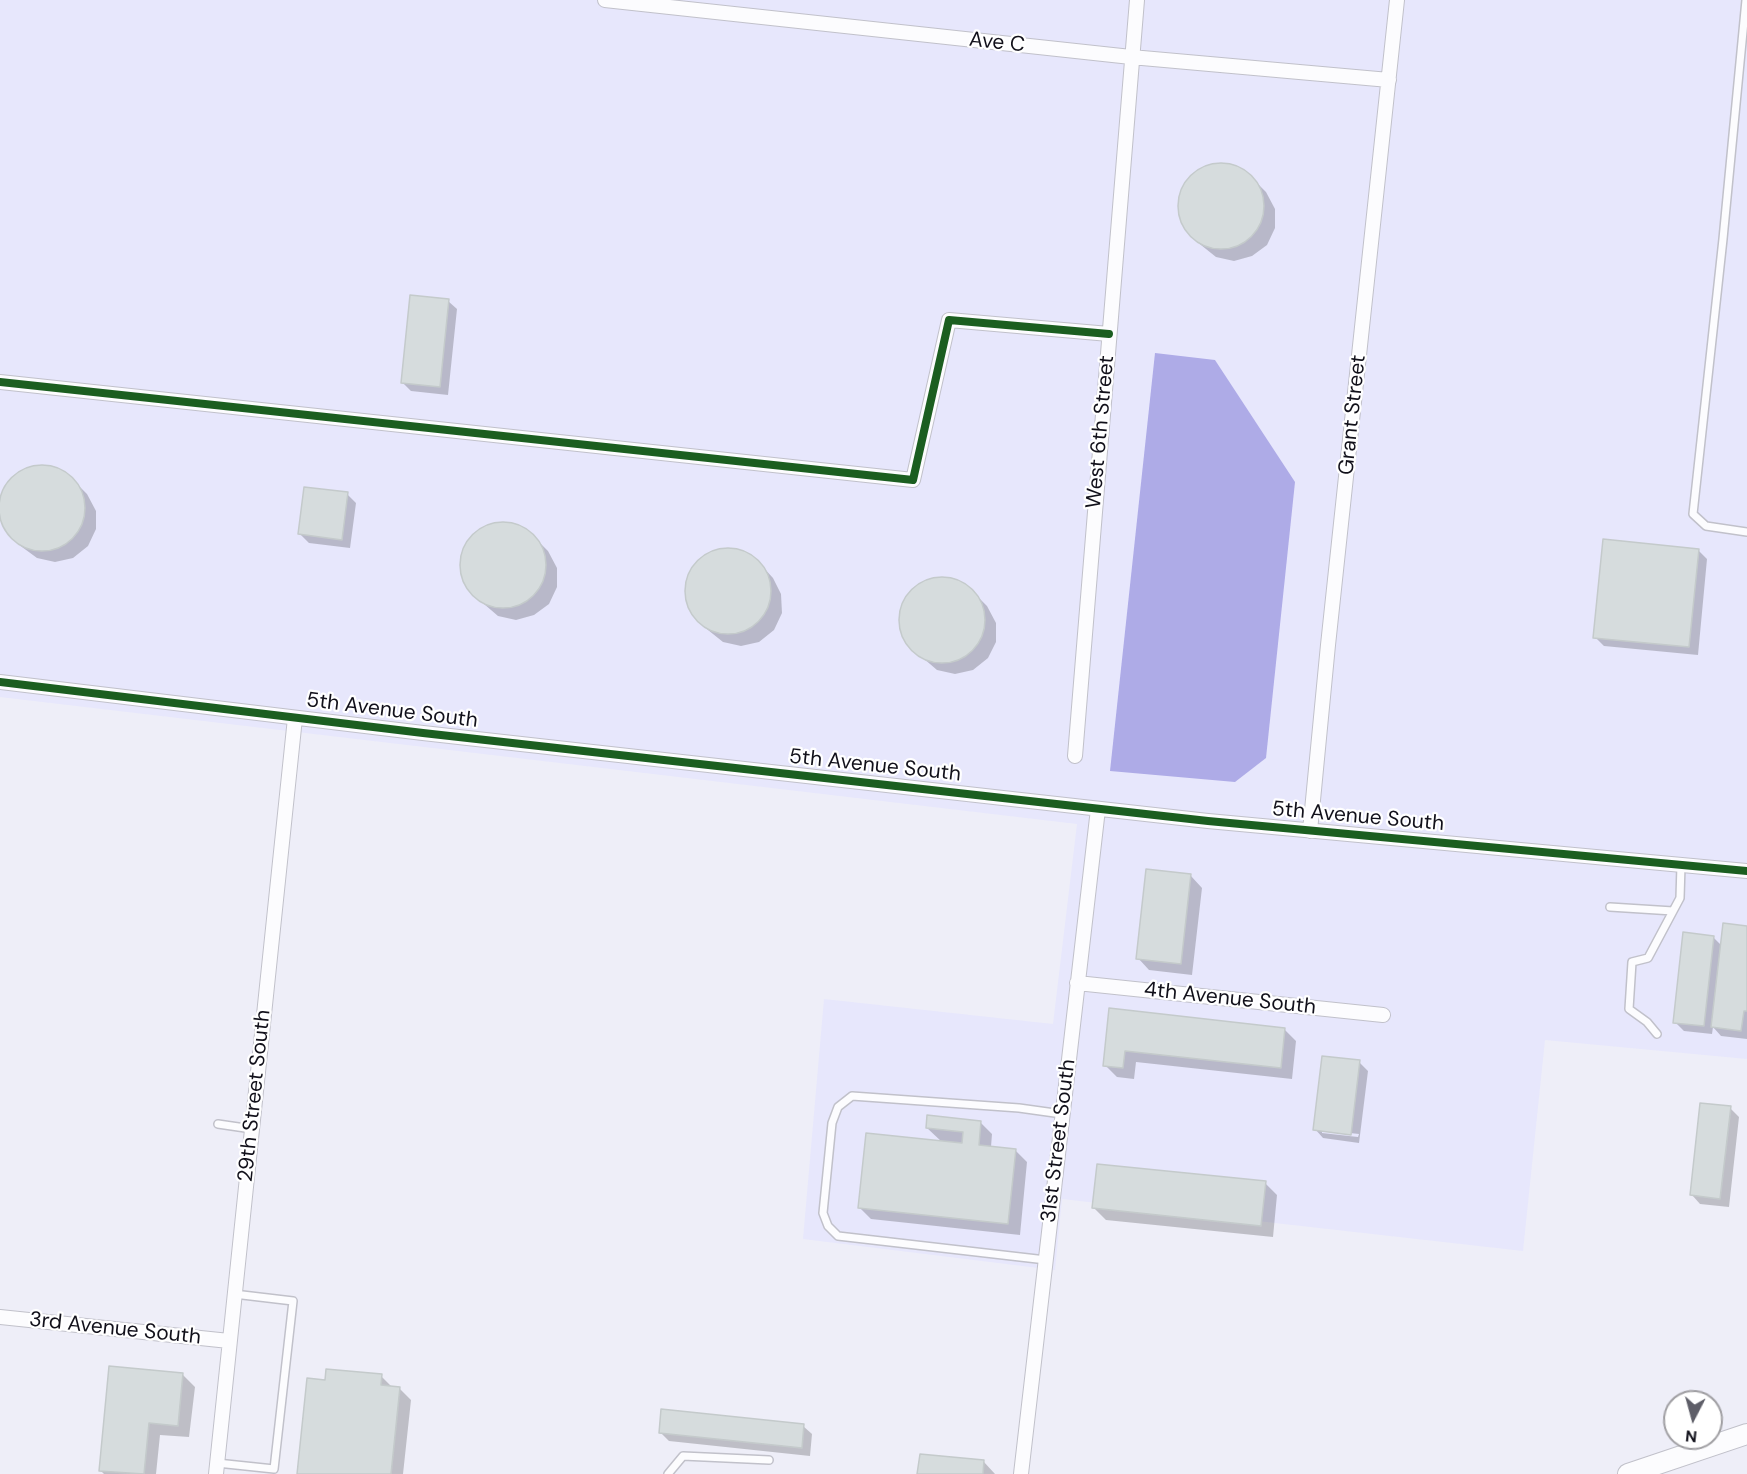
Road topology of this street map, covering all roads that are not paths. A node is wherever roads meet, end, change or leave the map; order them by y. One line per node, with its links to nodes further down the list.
1 (605, 0): 5 (street, Ave C)
2 (1137, 0): 5 (street, West 6th Street)
3 (1397, 0): 6 (street, Grant Street)
4 (1746, 0): 9 (lane)
5 (1131, 57): 6 (street, Ave C); 7 (street, West 6th Street)
6 (1389, 80): 14 (street, Grant Street)
7 (1109, 334): 8 (street); 12 (street, West 6th Street)
8 (0, 382)
9 (1747, 532)
10 (0, 682): 11 (street, 5th Avenue South)
11 (295, 718): 13 (street, 5th Avenue South); 24 (street, 29th Street South)
12 (1075, 756)
13 (1098, 809): 14 (street, 5th Avenue South); 19 (street, 31st Street South)
14 (1310, 831): 15 (street, 5th Avenue South)
15 (1682, 864): 16 (street, 5th Avenue South); 18 (lane)
16 (1747, 871)
17 (1610, 907): 18 (lane)
18 (1673, 911): 21 (lane)
19 (1077, 983): 20 (street, 4th Avenue South); 22 (street, 31st Street South)
20 (1383, 1015)
21 (1657, 1034)
22 (1062, 1114): 25 (street, 31st Street South); 25 (lane)
23 (218, 1124): 24 (lane)
24 (252, 1129): 26 (street, 29th Street South)
25 (1046, 1260): 33 (street, 31st Street South)
26 (234, 1294): 28 (street, 29th Street South); 31 (lane)
27 (0, 1317): 28 (street, 3rd Avenue South)
28 (230, 1341): 31 (street, 29th Street South)
29 (1747, 1434): 34 (main road)
30 (769, 1460): 32 (lane)
31 (216, 1469)
32 (668, 1474)
33 (1021, 1474)
34 (1628, 1474)

